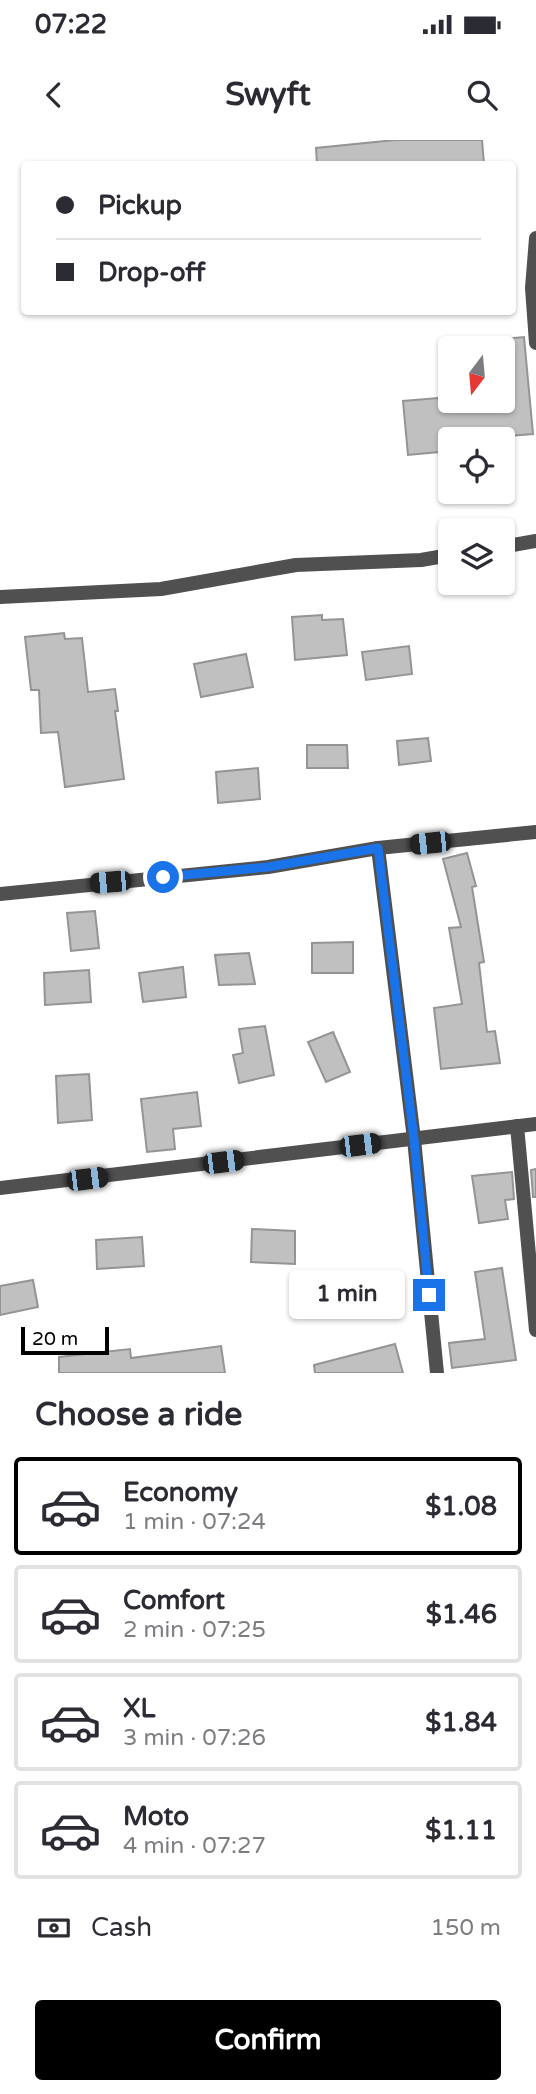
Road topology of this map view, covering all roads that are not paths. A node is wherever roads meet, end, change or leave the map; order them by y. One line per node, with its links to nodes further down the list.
1 (536, 238): 2 (street)
2 (536, 343)
3 (536, 541): 4 (street)
4 (515, 545)
5 (438, 557): 6 (street)
6 (0, 597)
7 (536, 832): 8 (street)
8 (378, 848): 9 (street); 12 (street)
9 (0, 894)
10 (536, 1124): 11 (street)
11 (517, 1126): 12 (street); 14 (street)
12 (414, 1139): 13 (street); 15 (street)
13 (0, 1188)
14 (536, 1330)
15 (437, 1373)

